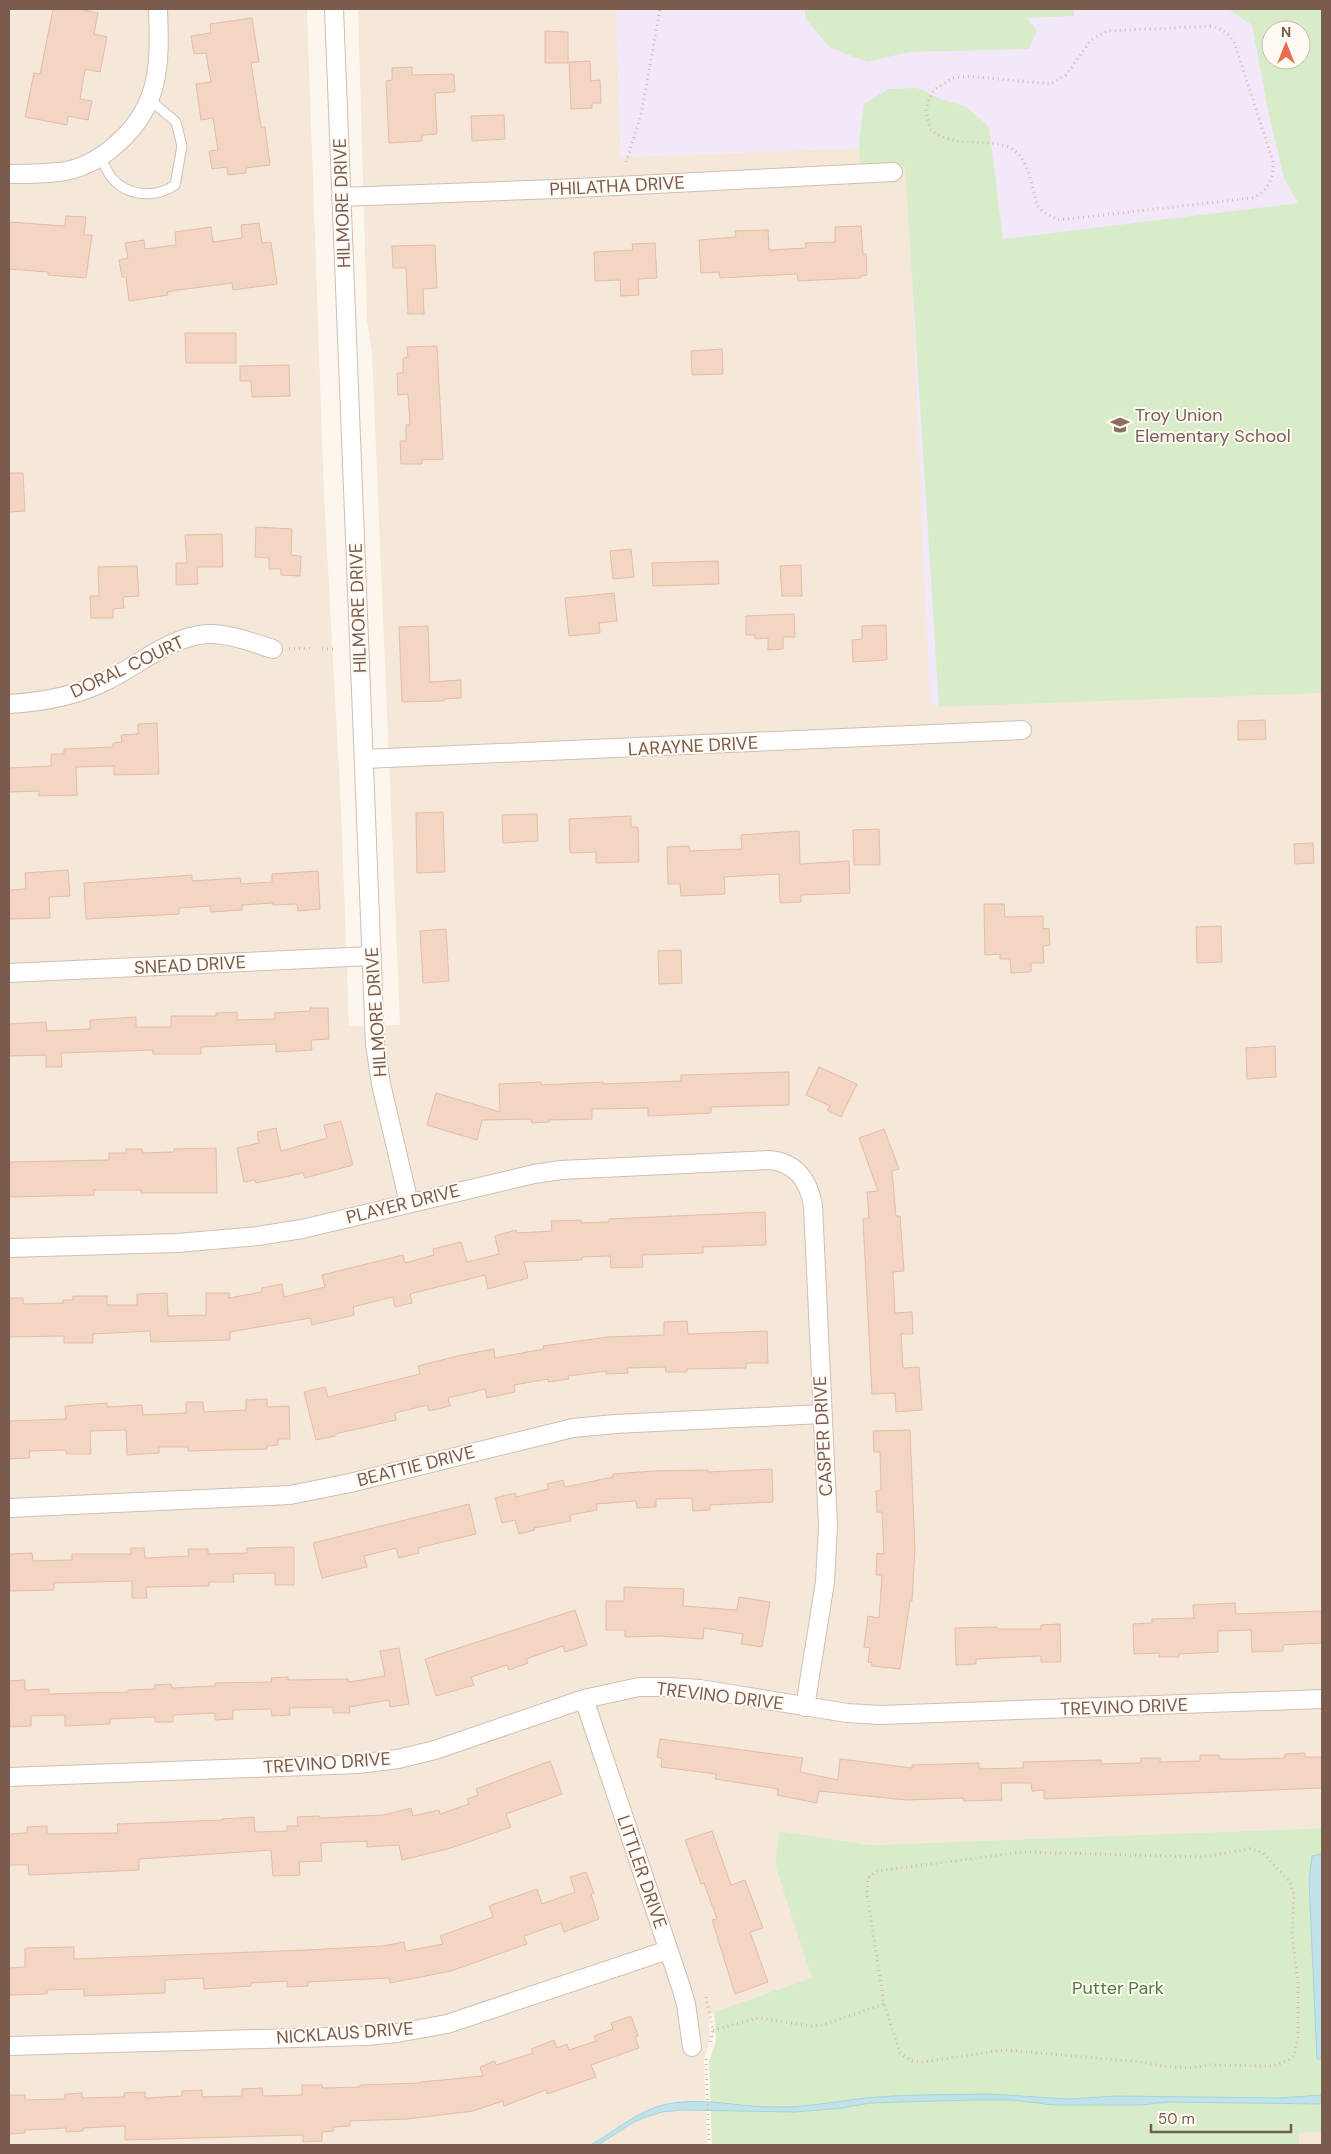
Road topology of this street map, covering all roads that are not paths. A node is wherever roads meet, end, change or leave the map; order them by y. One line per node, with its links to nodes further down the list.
1 (158, 9): 3 (street)
2 (334, 9): 7 (street, HILMORE DRIVE)
3 (150, 101): 4 (street); 4 (lane)
4 (100, 158): 6 (street)
5 (894, 172): 7 (street, PHILATHA DRIVE)
6 (9, 174)
7 (341, 196): 11 (street, HILMORE DRIVE)
8 (274, 649): 9 (street, DORAL COURT)
9 (9, 704)
10 (1022, 730): 11 (street, LARAYNE DRIVE)
11 (364, 759): 12 (street, HILMORE DRIVE)
12 (372, 956): 13 (street, SNEAD DRIVE); 15 (street, HILMORE DRIVE)
13 (9, 973)
14 (795, 1170): 15 (street, PLAYER DRIVE); 17 (street, CASPER DRIVE)
15 (409, 1203): 16 (street, PLAYER DRIVE)
16 (9, 1248)
17 (822, 1414): 18 (street, BEATTIE DRIVE); 21 (street, CASPER DRIVE)
18 (9, 1508)
19 (1322, 1699): 21 (street, TREVINO DRIVE)
20 (584, 1700): 21 (street, TREVINO DRIVE); 22 (street, TREVINO DRIVE); 23 (street, LITTLER DRIVE)
21 (805, 1707)
22 (9, 1777)
23 (668, 1950): 24 (street, NICKLAUS DRIVE); 25 (street, LITTLER DRIVE)
24 (9, 2046)
25 (692, 2047)

